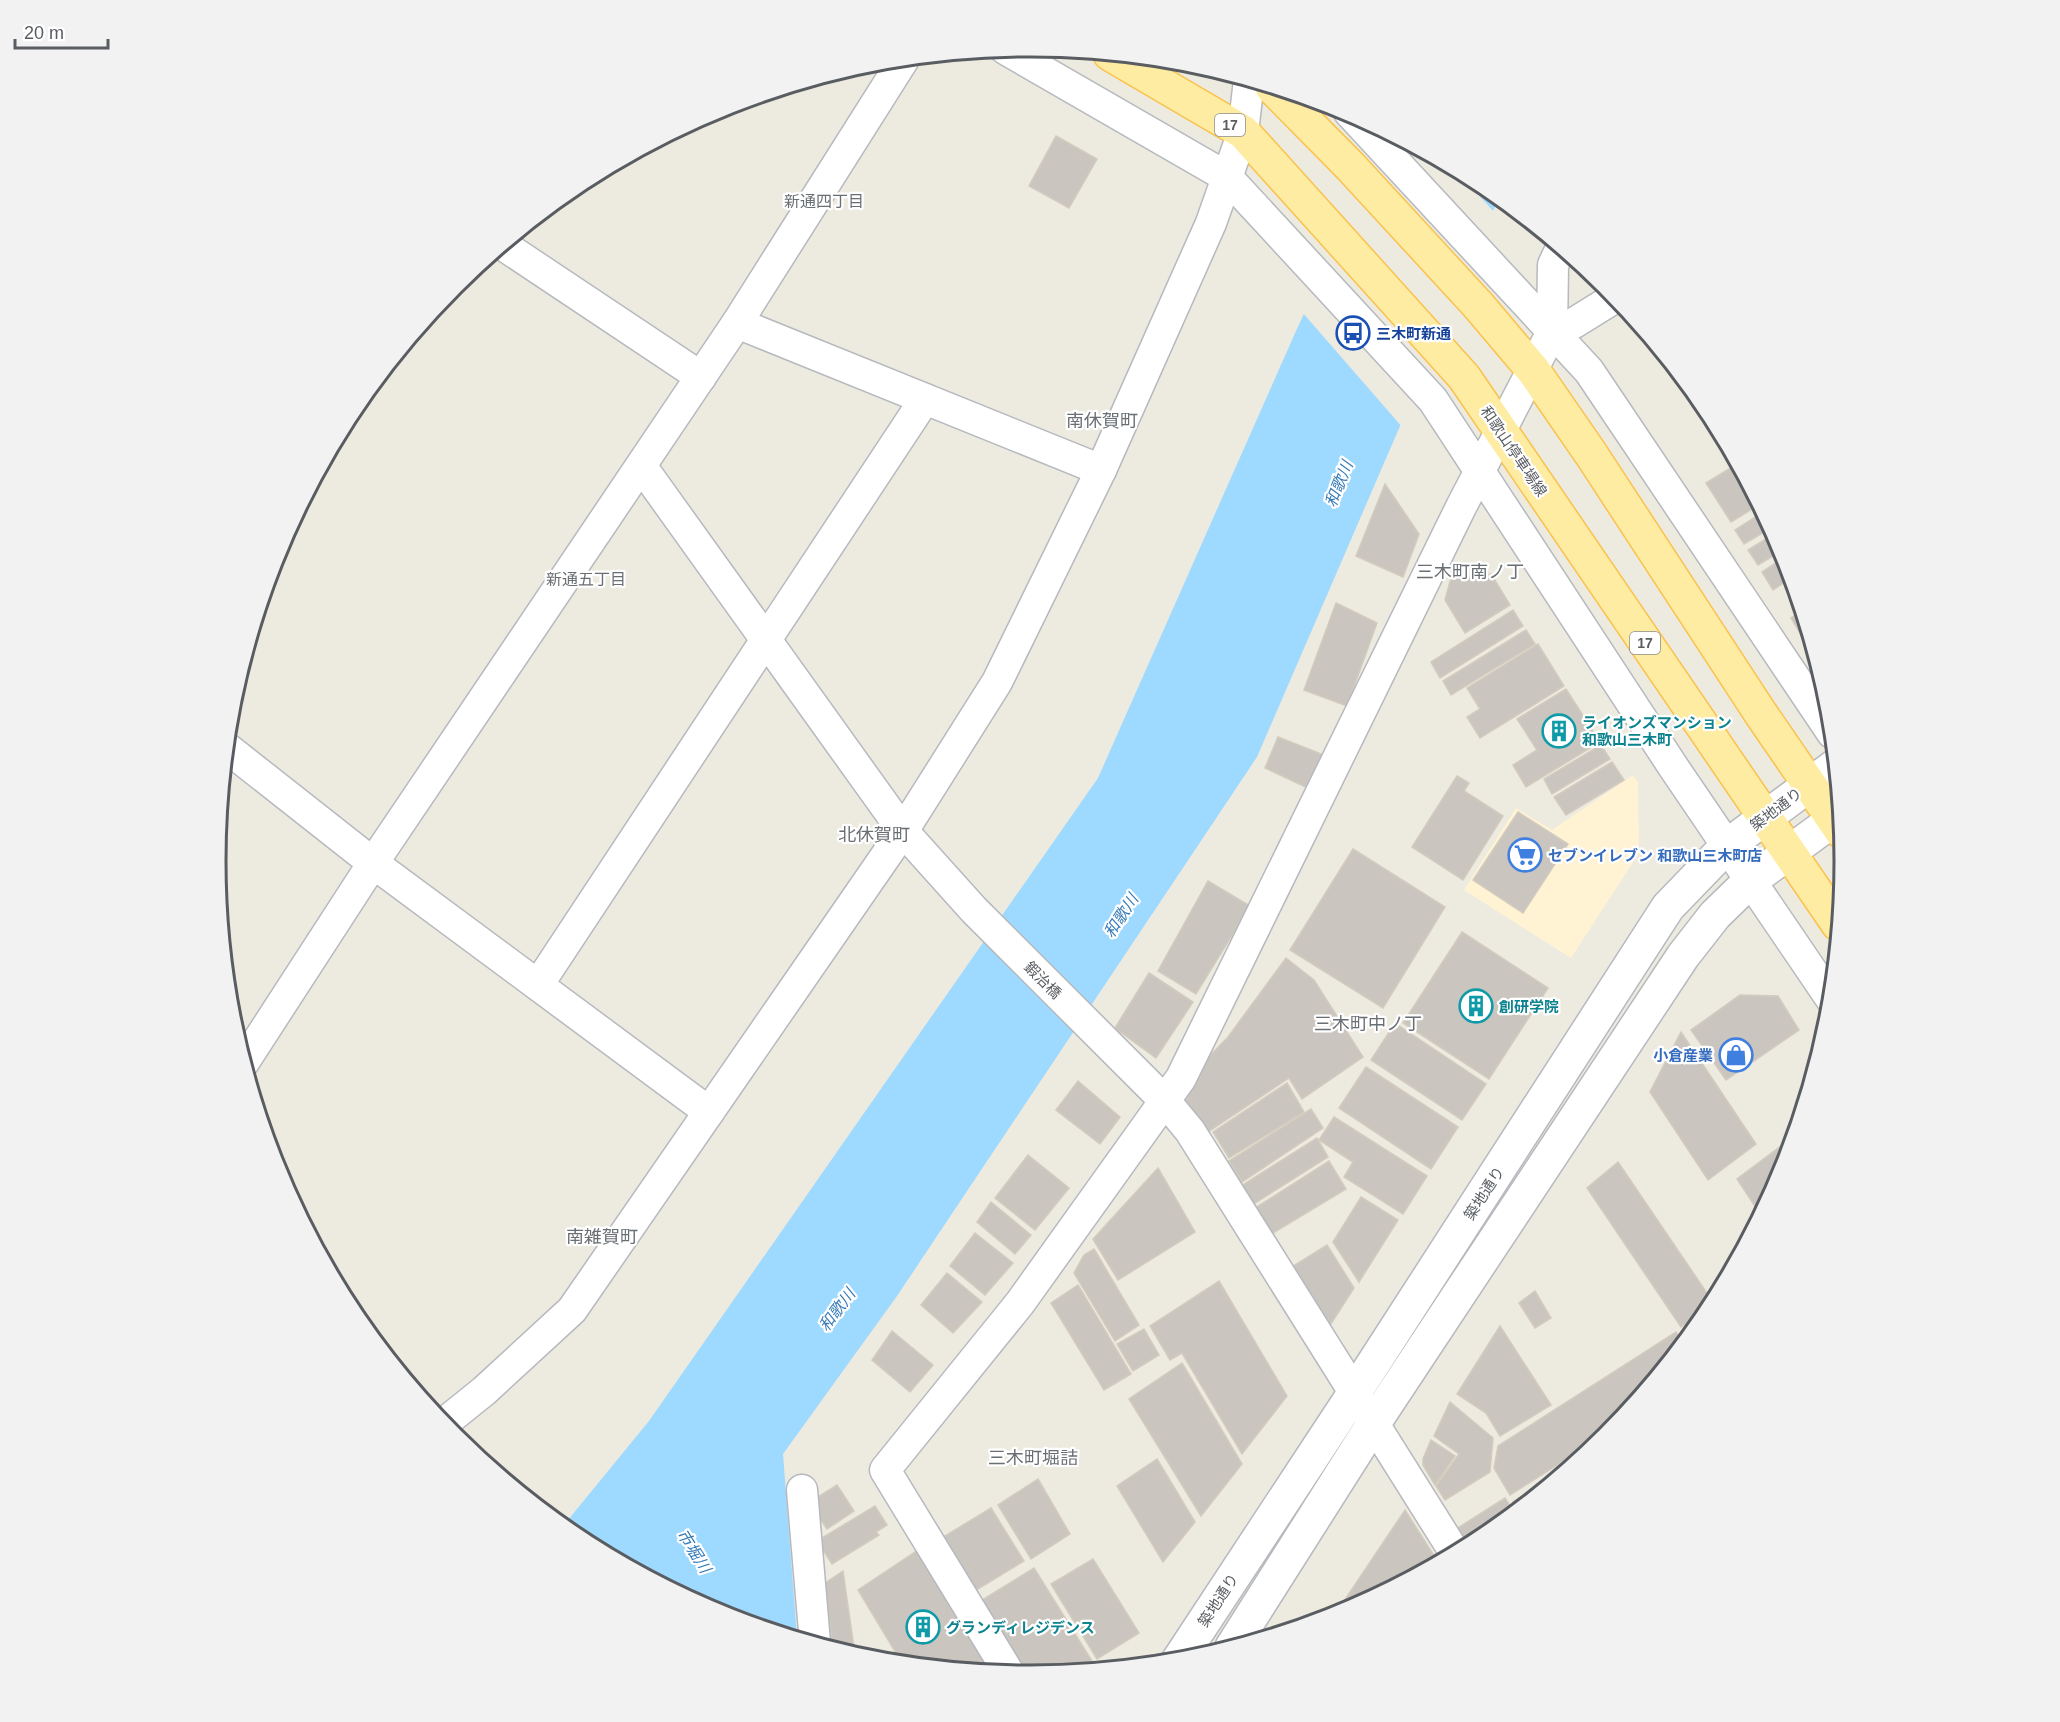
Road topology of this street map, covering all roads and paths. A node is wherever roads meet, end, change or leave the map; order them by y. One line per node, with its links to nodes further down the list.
1 (1020, 57): 8 (street)
2 (1125, 63): 7 (main road, 和歌山停車場線 / 17)
3 (897, 68): 12 (street)
4 (1248, 87): 7 (street)
5 (1283, 99): 14 (main road)
6 (1366, 131): 13 (street)
7 (1243, 132): 8 (street); 17 (main road, 和歌山停車場線 / 17)
8 (1227, 177): 19 (street); 20 (street)
9 (509, 249): 15 (street)
10 (1558, 255): 13 (street)
11 (1608, 302): 13 (street)
12 (737, 323): 15 (street); 16 (street)
13 (1552, 332): 14 (street); 22 (street)
14 (1533, 370): 17 (street); 24 (main road)
15 (701, 377): 18 (street)
16 (925, 399): 19 (street); 21 (street)
17 (1501, 432): 20 (street); 26 (main road, 和歌山停車場線 / 17)
18 (642, 467): 21 (street, 鍜治橋); 31 (street)
19 (1101, 470): 28 (street)
20 (1480, 471): 29 (street); 37 (street)
21 (766, 640): 28 (street, 鍜治橋); 34 (street)
22 (1821, 716)
23 (233, 753): 31 (street)
24 (1822, 775): 25 (main road); 26 (street, 築地通り)
25 (1832, 803)
26 (1766, 817): 29 (street, 築地通り); 30 (main road, 和歌山停車場線 / 17)
27 (1833, 825): 30 (street)
28 (903, 831): 37 (street, 鍜治橋); 38 (street)
29 (1727, 846): 32 (street); 39 (street, 築地通り)
30 (1790, 852): 32 (street); 33 (main road, 和歌山停車場線 / 17)
31 (373, 863): 34 (street); 36 (street)
32 (1750, 881): 35 (street); 41 (street)
33 (1832, 915)
34 (538, 985): 38 (street)
35 (1824, 988)
36 (249, 1054)
37 (1166, 1101): 39 (street, 鍜治橋); 47 (street)
38 (709, 1112): 40 (street)
39 (1354, 1392): 41 (street, 鍜治橋); 46 (street, 築地通り)
40 (450, 1418)
41 (1374, 1423): 43 (street, 鍜治橋); 45 (street)
42 (802, 1490): 44 (street)
43 (1451, 1546)
44 (814, 1636)
45 (1238, 1638)
46 (1185, 1650)
47 (1004, 1664)

